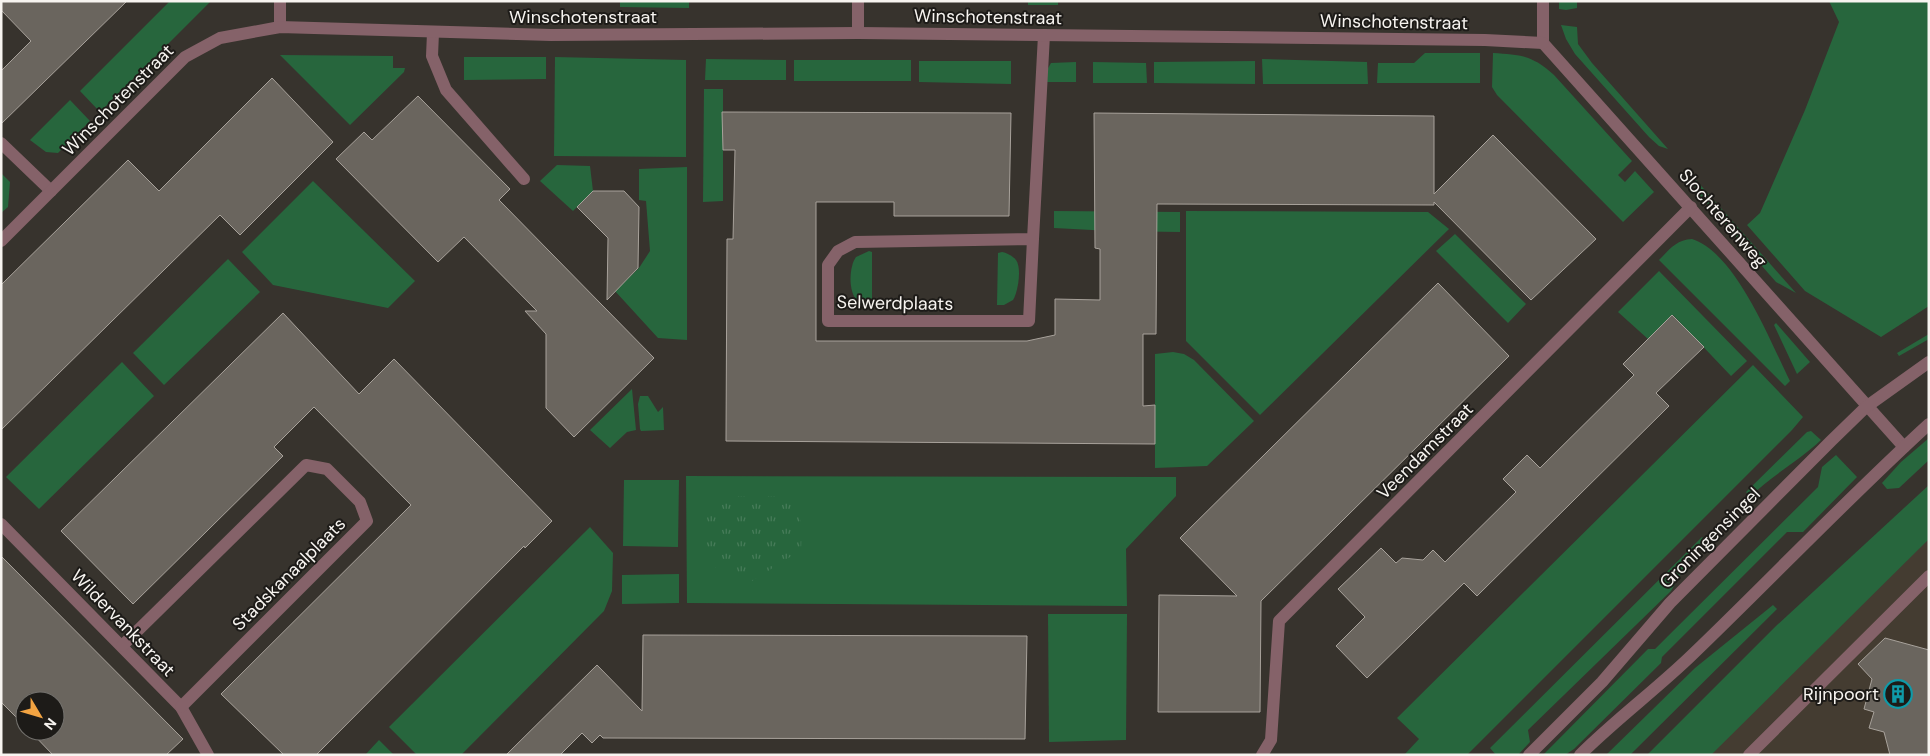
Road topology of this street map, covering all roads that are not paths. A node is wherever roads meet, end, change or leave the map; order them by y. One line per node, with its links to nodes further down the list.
1 (280, 1): 4 (street)
2 (858, 1): 6 (street)
3 (1543, 1): 8 (street)
4 (280, 27): 5 (street, Winschotenstraat); 11 (street, Winschotenstraat)
5 (433, 33): 6 (street, Winschotenstraat); 10 (street)
6 (858, 33): 7 (street, Winschotenstraat)
7 (1044, 35): 8 (street, Winschotenstraat); 13 (street, Selwerdplaats)
8 (1543, 43): 12 (street, Slochterenweg)
9 (1, 143): 11 (street)
10 (524, 180)
11 (51, 191): 14 (street, Winschotenstraat)
12 (1691, 207): 16 (street, Slochterenweg); 24 (street, Veendamstraat)
13 (1033, 239): 13 (street, Selwerdplaats)
14 (1, 241)
15 (1929, 362): 16 (street, Groningensingel)
16 (1866, 406): 18 (street, Slochterenweg); 25 (street, Groningensingel)
17 (1929, 424): 18 (street)
18 (1904, 447): 26 (street)
19 (1, 524): 21 (street, Wildervankstraat)
20 (1929, 576): 27 (street)
21 (122, 646): 22 (street, Wildervankstraat); 22 (street, Stadskanaalplaats)
22 (181, 707): 23 (street, Wildervankstraat)
23 (208, 755)
24 (1262, 755)
25 (1529, 755)
26 (1580, 755)
27 (1749, 755)

